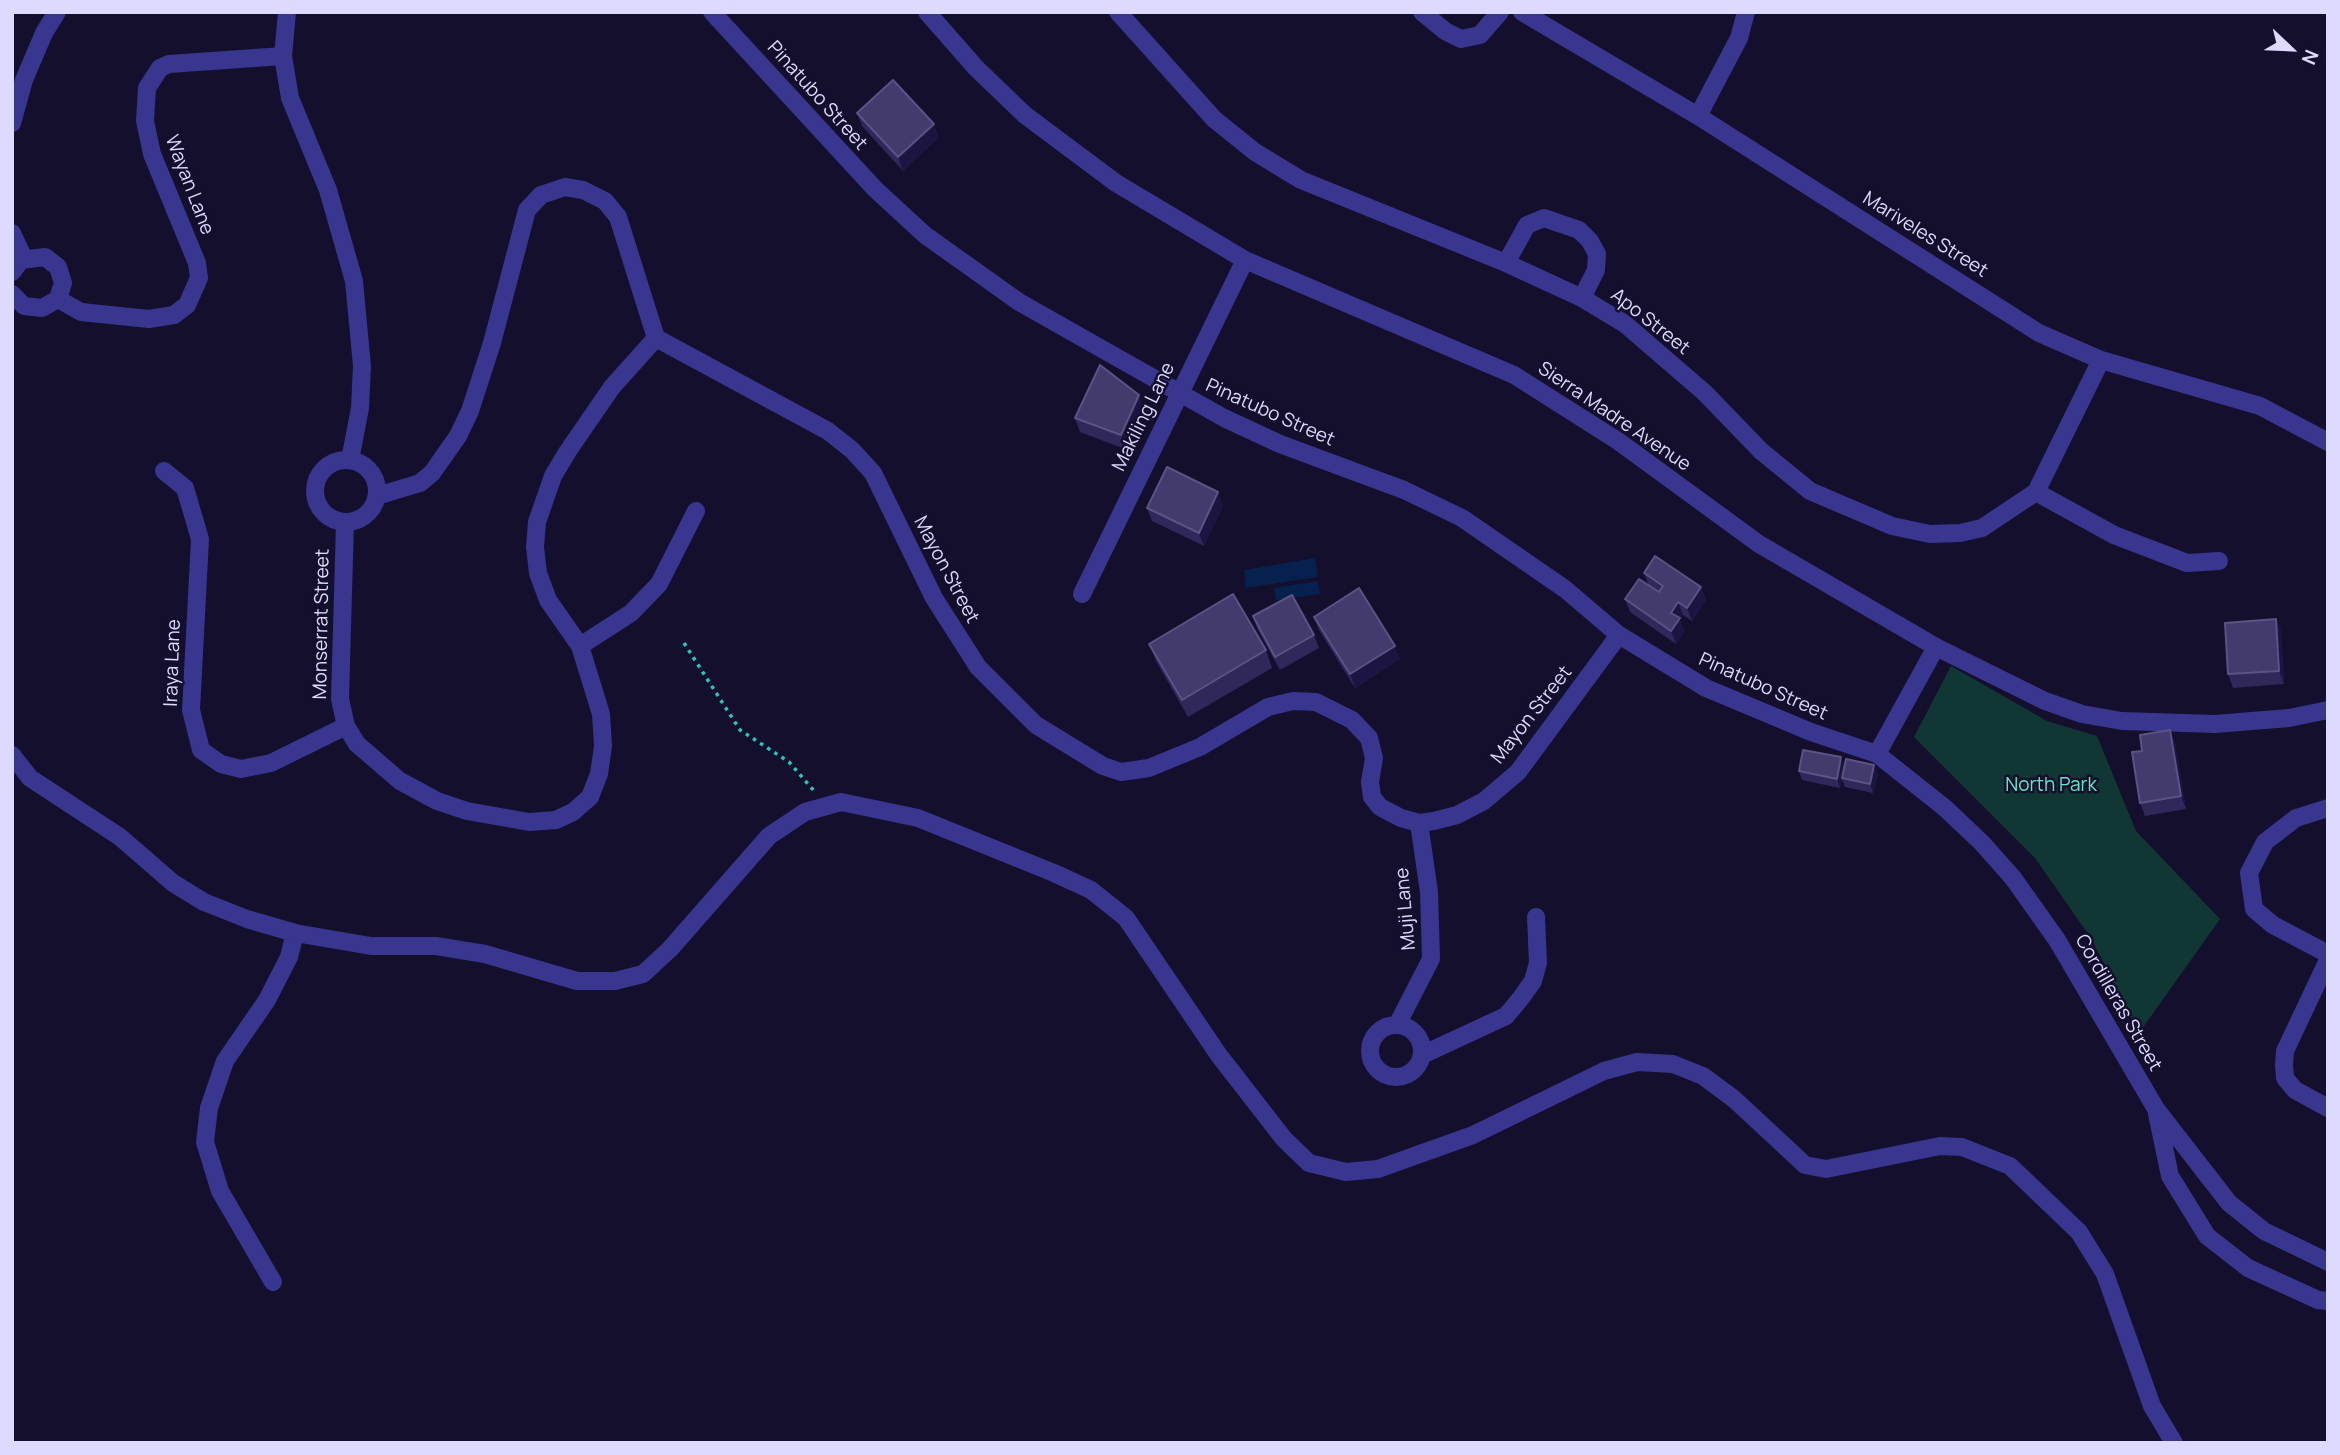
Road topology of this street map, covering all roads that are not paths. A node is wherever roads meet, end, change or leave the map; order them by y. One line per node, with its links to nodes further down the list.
1 (57, 12): 12 (street)
2 (287, 12): 10 (street)
3 (712, 12): 22 (street, Pinatubo Street)
4 (927, 12): 14 (street, Sierra Madre Avenue)
5 (1422, 12): 6 (street)
6 (1500, 12)
7 (1522, 12): 11 (street, Mariveles Street)
8 (1746, 12): 11 (street)
9 (1123, 14): 15 (street, Apo Street)
10 (283, 56): 19 (street, Wayan Lane); 24 (street)
11 (1698, 116): 21 (street, Mariveles Street)
12 (12, 123)
13 (12, 233): 16 (street)
14 (1245, 260): 22 (street, Makiling Lane); 34 (street, Sierra Madre Avenue)
15 (1506, 263): 18 (street, Apo Street); 18 (street)
16 (18, 265): 19 (street)
17 (12, 294): 19 (street)
18 (1582, 298): 26 (street, Apo Street)
19 (58, 299)
20 (656, 338): 27 (street); 33 (street, Monserrat Street); 40 (street, Mayon Street)
21 (2101, 360): 23 (street, Mariveles Street); 26 (street)
22 (1179, 394): 31 (street, Makiling Lane); 32 (street, Pinatubo Street)
23 (2328, 442)
24 (350, 460): 27 (street); 29 (street)
25 (164, 471): 36 (street, Iraya Lane)
26 (2036, 492): 30 (street)
27 (377, 495): 29 (street)
28 (696, 511): 33 (street)
29 (345, 523): 36 (street, Monserrat Street)
30 (2219, 561)
31 (1082, 594)
32 (1619, 635): 37 (street, Pinatubo Street); 40 (street, Mayon Street)
33 (580, 646): 36 (street, Monserrat Street)
34 (1936, 647): 35 (street, Sierra Madre Avenue); 37 (street)
35 (2328, 710)
36 (346, 726)
37 (1877, 754): 48 (street, Cordilleras Street)
38 (12, 755): 42 (street)
39 (2328, 808): 43 (street)
40 (1419, 823): 45 (street, Muji Lane)
41 (1536, 917): 46 (street)
42 (295, 933): 50 (street); 52 (street)
43 (2328, 954)
44 (2328, 960): 47 (street)
45 (1397, 1025): 46 (street); 46 (street)
46 (1422, 1055)
47 (2328, 1108)
48 (2156, 1109): 49 (street, Cordilleras Street); 51 (street)
49 (2328, 1262)
50 (272, 1282)
51 (2328, 1301)
52 (2174, 1443)

